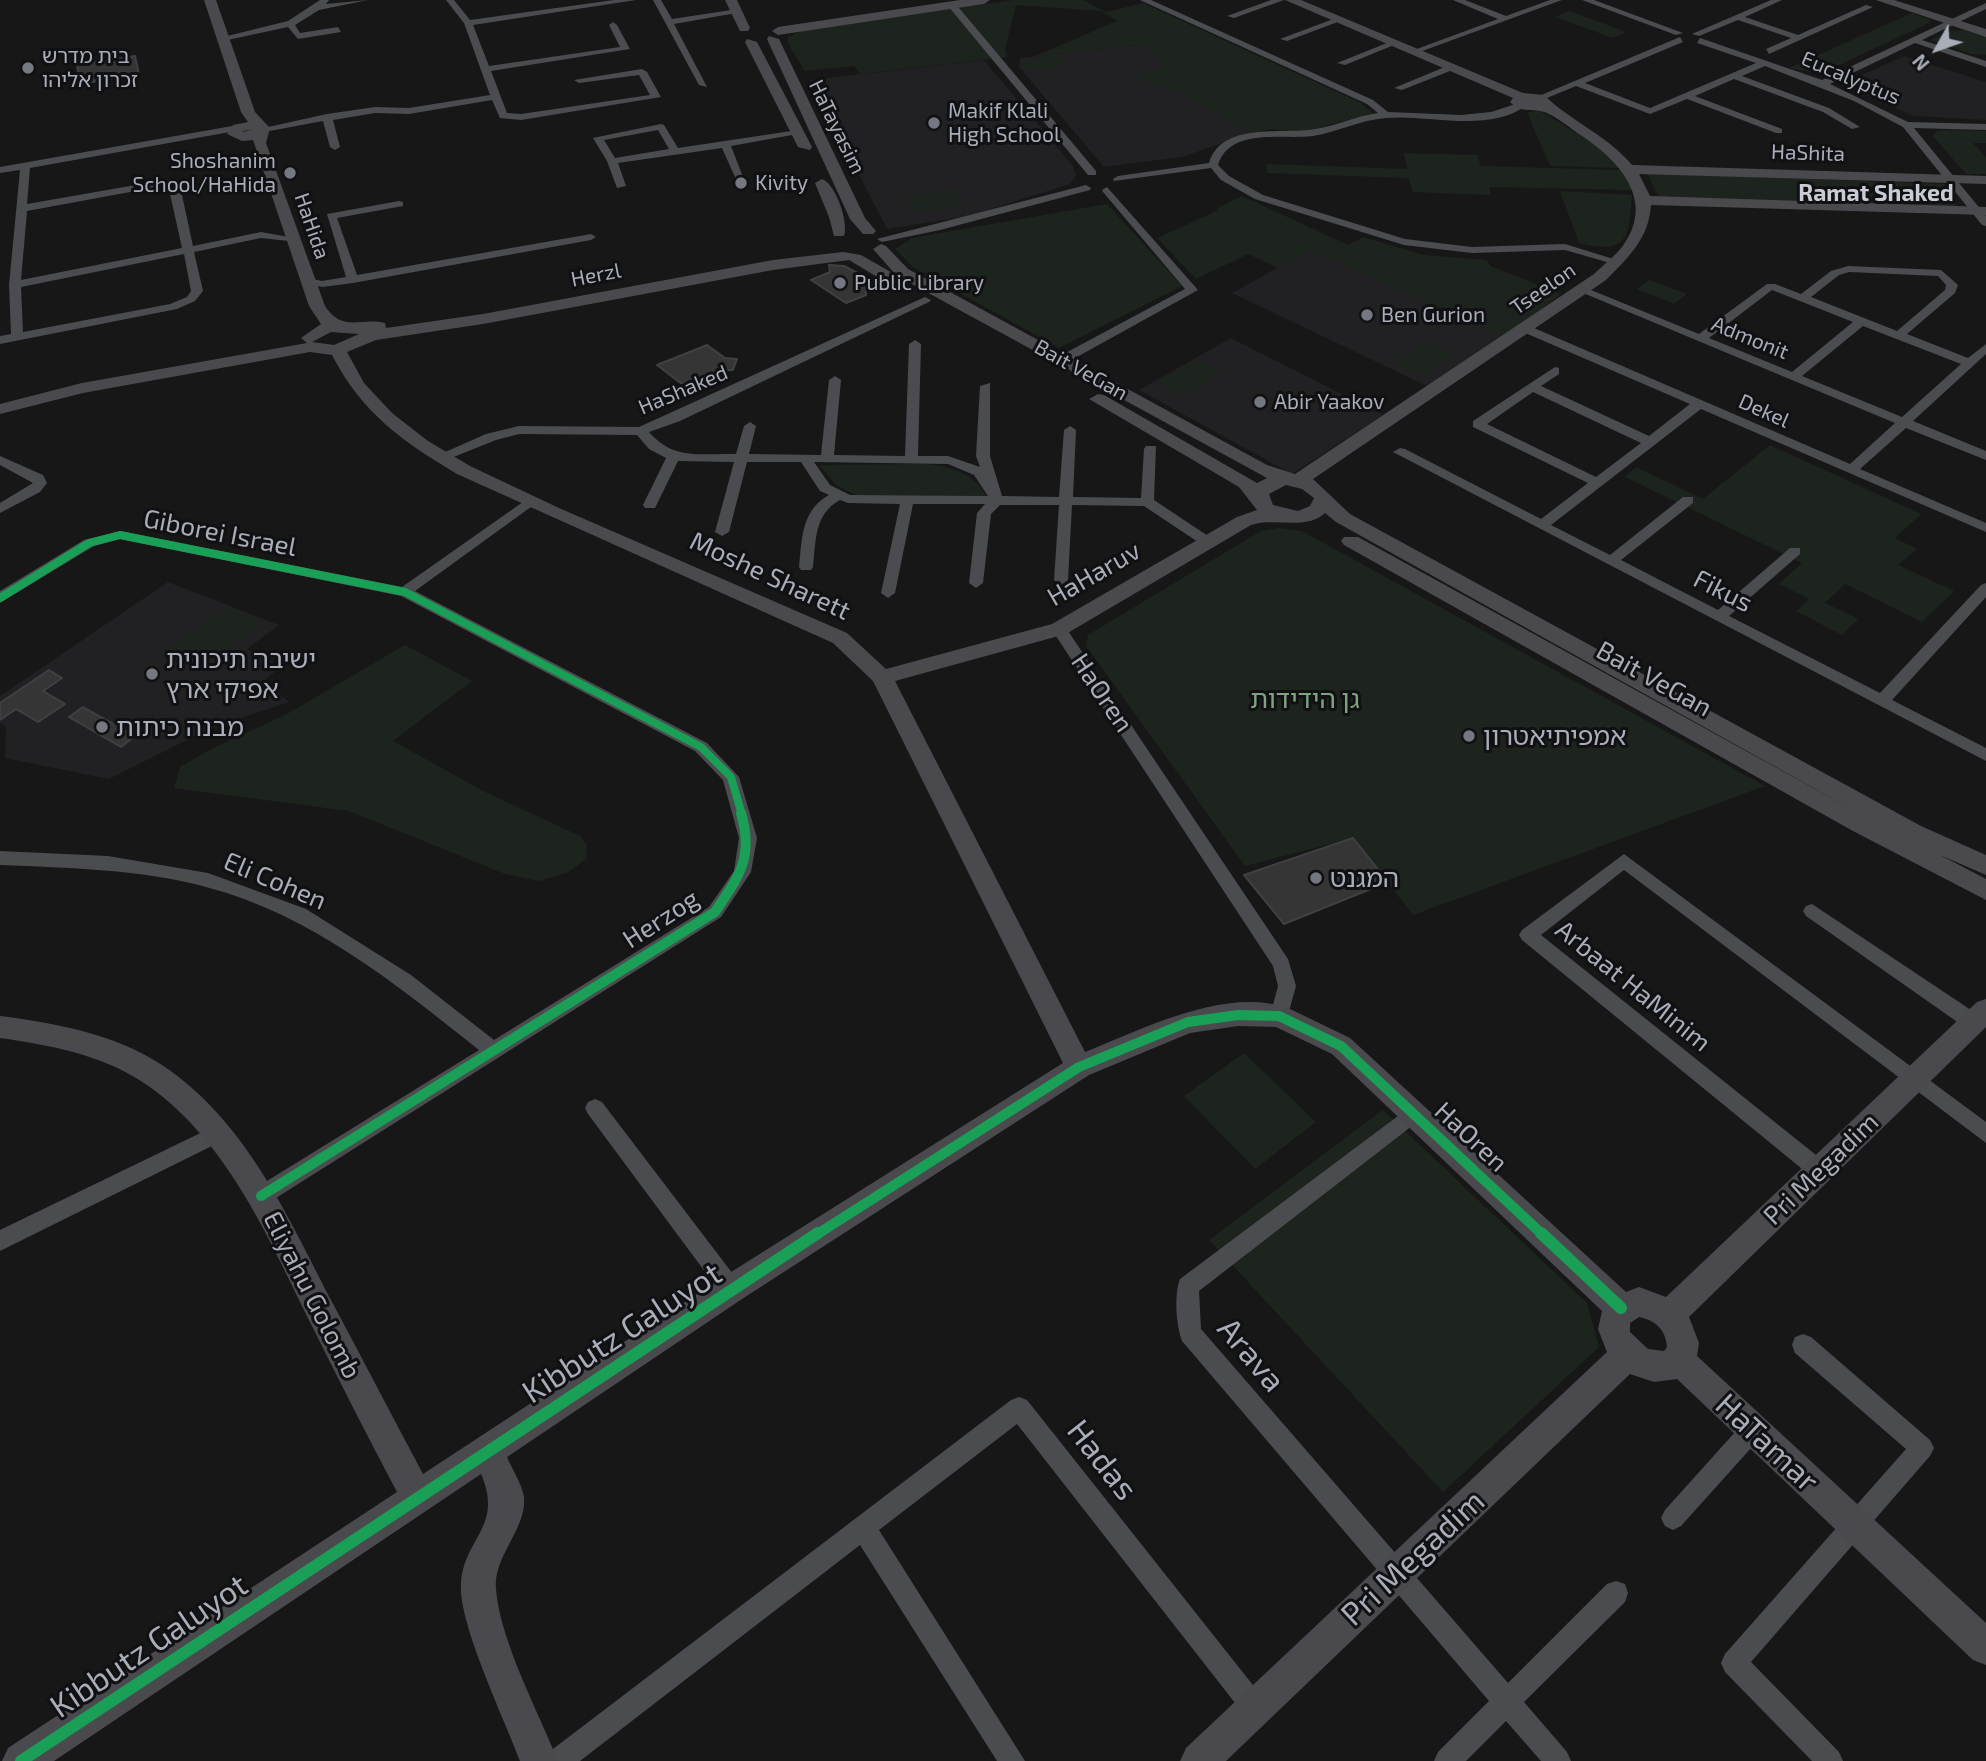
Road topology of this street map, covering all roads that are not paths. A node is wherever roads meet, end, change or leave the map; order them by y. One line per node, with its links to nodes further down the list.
1 (210, 0): 38 (street)
2 (364, 0): 18 (street)
3 (450, 0): 30 (street)
4 (632, 0): 17 (street)
5 (657, 0): 27 (street)
6 (732, 0): 22 (street)
7 (746, 0): 28 (street)
8 (984, 0): 19 (street)
9 (1144, 0): 63 (street)
10 (1280, 0): 23 (street)
11 (1291, 0): 26 (street)
12 (1457, 0): 25 (street)
13 (1558, 0): 25 (street)
14 (1586, 0): 37 (street)
15 (1778, 0): 24 (street)
16 (1882, 0): 29 (street)
17 (601, 2): 30 (street)
18 (322, 4): 31 (street)
19 (951, 4): 36 (street); 79 (street)
20 (1986, 6): 29 (street)
21 (1869, 7): 40 (street)
22 (738, 12): 27 (street); 33 (street)
23 (1231, 16)
24 (1738, 17): 39 (street); 40 (street)
25 (1506, 19): 46 (street)
26 (1339, 20): 41 (street); 44 (street)
27 (668, 22): 55 (street)
28 (759, 22): 33 (street); 36 (street)
29 (1951, 22): 35 (street); 42 (street)
30 (468, 23): 51 (street)
31 (290, 24): 34 (street); 38 (street)
32 (613, 25): 51 (street)
33 (744, 28): 43 (street, HaTayasim)
34 (338, 30)
35 (1986, 33)
36 (776, 35): 43 (street); 95 (street, HaTayasim)
37 (1679, 37): 39 (street); 54 (street)
38 (223, 38): 68 (street)
39 (1698, 38): 49 (street, Eucalyptus)
40 (1799, 38): 45 (street)
41 (1284, 39)
42 (1913, 40): 48 (street); 56 (street)
43 (751, 42): 70 (street, HaTayasim)
44 (1395, 43): 46 (street); 47 (street)
45 (1769, 51)
46 (1417, 52): 50 (street)
47 (1342, 63)
48 (1985, 63)
49 (1762, 64): 52 (street); 56 (street, Eucalyptus)
50 (1452, 67): 57 (street); 60 (street)
51 (484, 69): 59 (street)
52 (1734, 76): 58 (street); 66 (street)
53 (579, 80): 59 (street)
54 (1577, 83): 58 (street); 61 (street)
55 (704, 85)
56 (1820, 85): 65 (street, Eucalyptus)
57 (1399, 88)
58 (1687, 96): 69 (street)
59 (494, 97): 62 (street)
60 (1522, 101): 61 (street); 63 (street)
61 (1541, 102): 77 (street, Tseelon)
62 (401, 107): 64 (street); 68 (street)
63 (1386, 115): 75 (street)
64 (327, 117): 68 (street); 72 (street)
65 (1906, 125): 67 (street); 82 (street, Eucalyptus)
66 (1855, 127)
67 (1986, 127)
68 (249, 130): 76 (street); 92 (street, HaHida); 101 (street, HaHida)
69 (1779, 131)
70 (798, 133): 71 (street); 94 (street, HaTayasim)
71 (725, 144): 73 (street); 80 (street)
72 (335, 146)
73 (675, 152): 74 (street); 74 (street)
74 (612, 161): 84 (street)
75 (1213, 166): 81 (street); 98 (street)
76 (25, 167): 78 (street); 89 (street)
77 (1630, 169): 82 (street, HaShita); 87 (street, Tseelon)
78 (0, 170)
79 (1092, 173): 81 (street); 85 (street)
80 (739, 175)
81 (1118, 179): 86 (street)
82 (1949, 179): 83 (street, HaShita); 90 (street, Eucalyptus)
83 (1986, 180)
84 (621, 186)
85 (1086, 188): 86 (street); 95 (street)
86 (1107, 190): 117 (street)
87 (1643, 200): 90 (street); 98 (street, Tseelon)
88 (399, 204): 99 (street)
89 (23, 208): 96 (street); 100 (street)
90 (1981, 211): 91 (street, Eucalyptus)
91 (1986, 223)
92 (283, 232): 96 (street); 113 (street, HaHida)
93 (591, 236): 99 (street)
94 (833, 239): 95 (street, Herzl); 97 (street, Bait VeGan); 108 (street, Herzl)
95 (877, 240): 97 (street, Herzl); 117 (street, Bait VeGan)
96 (189, 250): 100 (street); 110 (street)
97 (849, 257): 104 (street, Bait VeGan); 108 (street, Herzl)
98 (1617, 262): 102 (street, Tseelon)
99 (353, 279): 101 (street)
100 (15, 285): 110 (street)
101 (311, 288): 106 (street, HaHida)
102 (1582, 290): 107 (street, Tseelon); 111 (street, Admonit)
103 (1802, 298): 105 (street); 109 (street); 111 (street)
104 (925, 300): 129 (street, HaShaked); 146 (street, Bait VeGan)
105 (1861, 321): 109 (street); 120 (street)
106 (338, 325): 108 (street); 113 (street)
107 (1527, 329): 125 (street, Dekel); 144 (street, Tseelon)
108 (357, 334): 116 (street)
109 (1899, 335): 118 (street)
110 (17, 336): 112 (street)
111 (1700, 339): 120 (street, Admonit)
112 (0, 340)
113 (311, 340): 116 (street); 124 (street); 126 (street)
114 (915, 344): 140 (street)
115 (1986, 348): 118 (street)
116 (338, 350): 135 (street, Moshe Sharett)
117 (1062, 360): 144 (street, Bait VeGan)
118 (1970, 363): 127 (street)
119 (1555, 372): 123 (street)
120 (1793, 377): 127 (street, Admonit)
121 (835, 380): 139 (street)
122 (986, 386): 147 (street)
123 (1532, 387): 131 (street); 143 (street)
124 (0, 401)
125 (1699, 404): 131 (street); 142 (street, Dekel)
126 (0, 409)
127 (1903, 422): 134 (street, Admonit); 142 (street)
128 (750, 426): 137 (street)
129 (641, 430): 135 (street, HaShaked); 136 (street)
130 (1070, 430): 148 (street)
131 (1650, 442): 143 (street)
132 (1151, 449): 152 (street)
133 (1399, 452): 157 (street, Fikus)
134 (1986, 456)
135 (441, 457): 150 (street, Moshe Sharett)
136 (673, 457): 137 (street); 153 (street)
137 (742, 458): 138 (street); 159 (street)
138 (805, 459): 139 (street); 145 (street)
139 (827, 459): 140 (street)
140 (911, 459): 147 (street)
141 (0, 460): 154 (street)
142 (1851, 470): 158 (street, Dekel)
143 (1597, 482): 157 (street)
144 (1307, 483): 146 (street); 155 (street); 176 (street, Bait VeGan)
145 (838, 496): 151 (street); 163 (street)
146 (1259, 498): 155 (street, Bait VeGan); 156 (street, HaHaruv)
147 (997, 500): 148 (street); 151 (street); 165 (street)
148 (1066, 500): 152 (street); 164 (street)
149 (1688, 500): 162 (street)
150 (530, 501): 167 (street); 172 (street, Moshe Sharett)
151 (907, 501): 168 (street)
152 (1147, 502): 160 (street)
153 (650, 506)
154 (0, 509)
155 (1287, 516): 156 (street, HaHaruv); 177 (street, Bait VeGan)
156 (1244, 521): 160 (street, HaHaruv)
157 (1542, 525): 162 (street, Fikus)
158 (1986, 528)
159 (722, 532)
160 (1206, 541): 171 (street, HaHaruv)
161 (1795, 551): 170 (street)
162 (1611, 561): 170 (street, Fikus)
163 (806, 567)
164 (1061, 580)
165 (976, 583)
166 (1986, 588): 173 (street)
167 (405, 592): 169 (street, Giborei Israel); 182 (street, Herzog)
168 (888, 593)
169 (0, 598)
170 (1719, 617): 173 (street, Fikus)
171 (1059, 629): 172 (street, HaHaruv); 179 (street, HaOren)
172 (882, 677): 183 (street, Moshe Sharett)
173 (1882, 701): 174 (street, Fikus)
174 (1986, 755)
175 (0, 858): 182 (street, Eli Cohen)
176 (1986, 866)
177 (1986, 890)
178 (1812, 911): 180 (street, Pri Megadim)
179 (1279, 1016): 183 (street, Kibbutz Galuyot); 186 (street, HaOren)
180 (1980, 1016): 184 (street, Pri Megadim)
181 (0, 1027): 187 (street, Eliyahu Golomb)
182 (493, 1050): 190 (street, Herzog)
183 (1079, 1068): 192 (street, Kibbutz Galuyot)
184 (1913, 1080): 188 (street); 189 (street, Pri Megadim); 189 (street, Arbaat HaMinim)
185 (595, 1108): 192 (street)
186 (1414, 1113): 193 (street, HaOren); 204 (street, Arava)
187 (217, 1134): 190 (street, Eliyahu Golomb); 191 (street)
188 (1986, 1134)
189 (1819, 1170): 194 (street, Pri Megadim)
190 (261, 1196): 200 (street, Eliyahu Golomb)
191 (0, 1241)
192 (731, 1289): 199 (street, Kibbutz Galuyot)
193 (1621, 1308): 194 (street); 196 (street)
194 (1669, 1315): 197 (street)
195 (1804, 1345): 202 (street)
196 (1627, 1355): 197 (street); 204 (street, Pri Megadim)
197 (1679, 1360): 198 (street, HaTamar)
198 (1753, 1429): 201 (street); 202 (street, HaTamar)
199 (487, 1451): 200 (street, Kibbutz Galuyot); 210 (street)
200 (417, 1497): 209 (street, Kibbutz Galuyot)
201 (1673, 1518)
202 (1855, 1525): 206 (street, HaTamar); 216 (street)
203 (863, 1527): 208 (street, Hadas); 211 (street, Hadas); 212 (street)
204 (1397, 1574): 207 (street); 208 (street, Pri Megadim)
205 (1616, 1593): 207 (street)
206 (1986, 1647)
207 (1507, 1702): 214 (street); 215 (street)
208 (1255, 1708): 213 (street, Pri Megadim)
209 (21, 1761)
210 (539, 1761)
211 (558, 1761)
212 (1012, 1761)
213 (1199, 1761)
214 (1447, 1761)
215 (1558, 1761)
216 (1830, 1761)

